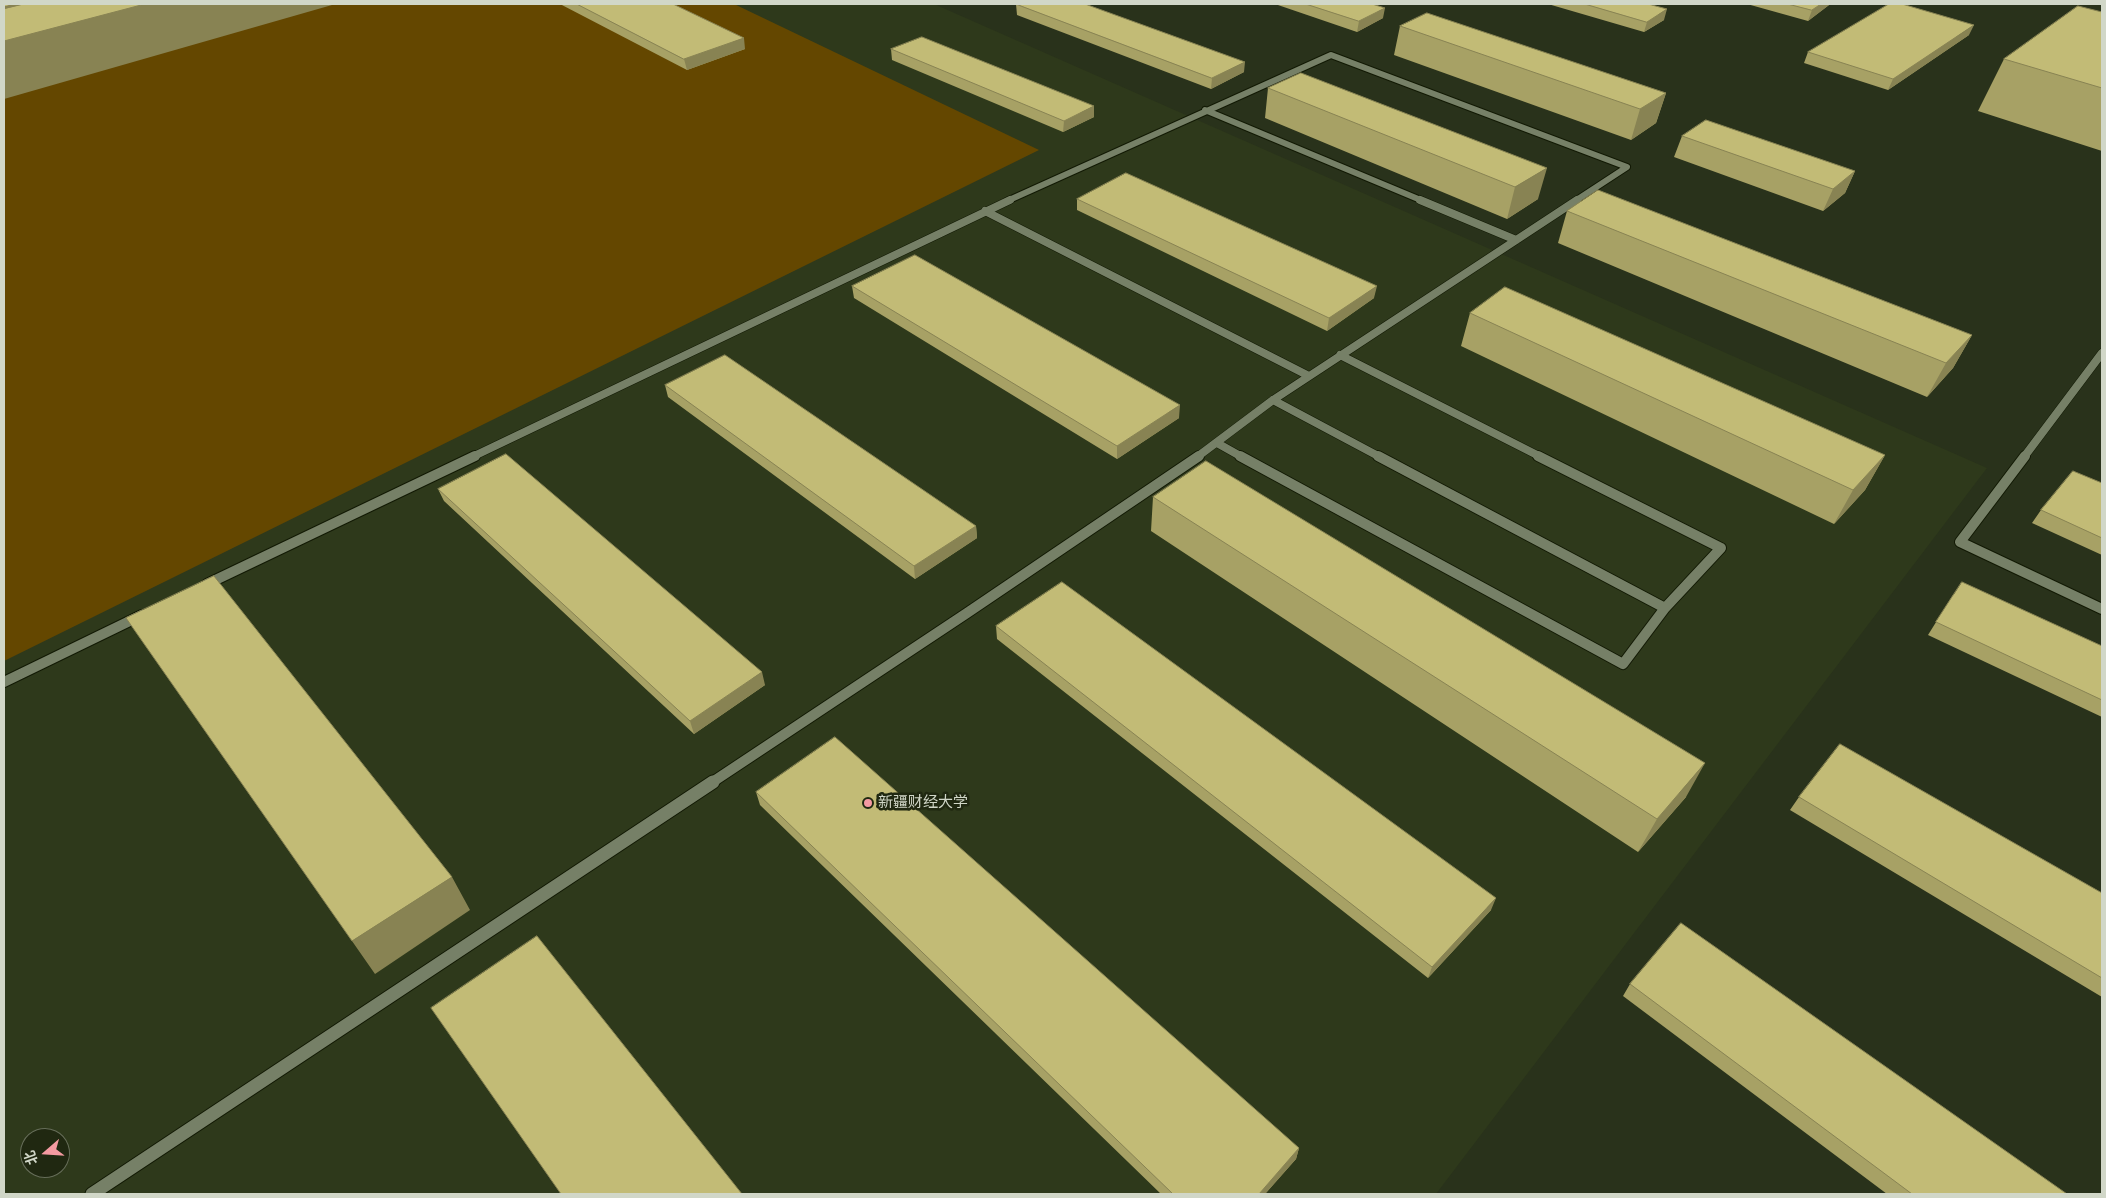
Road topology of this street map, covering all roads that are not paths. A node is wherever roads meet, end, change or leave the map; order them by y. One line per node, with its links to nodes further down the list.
1 (1205, 110): 2 (lane); 3 (lane); 3 (lane)
2 (985, 211): 6 (lane); 9 (lane)
3 (1516, 240): 5 (lane)
4 (2102, 353): 11 (lane)
5 (1340, 355): 6 (lane); 10 (lane)
6 (1309, 376): 7 (lane)
7 (1273, 400): 8 (lane); 10 (lane)
8 (1217, 442): 10 (lane); 14 (lane)
9 (202, 586)
10 (1665, 608)
11 (2102, 608)
12 (148, 612): 13 (lane)
13 (4, 682)
14 (92, 1194)

